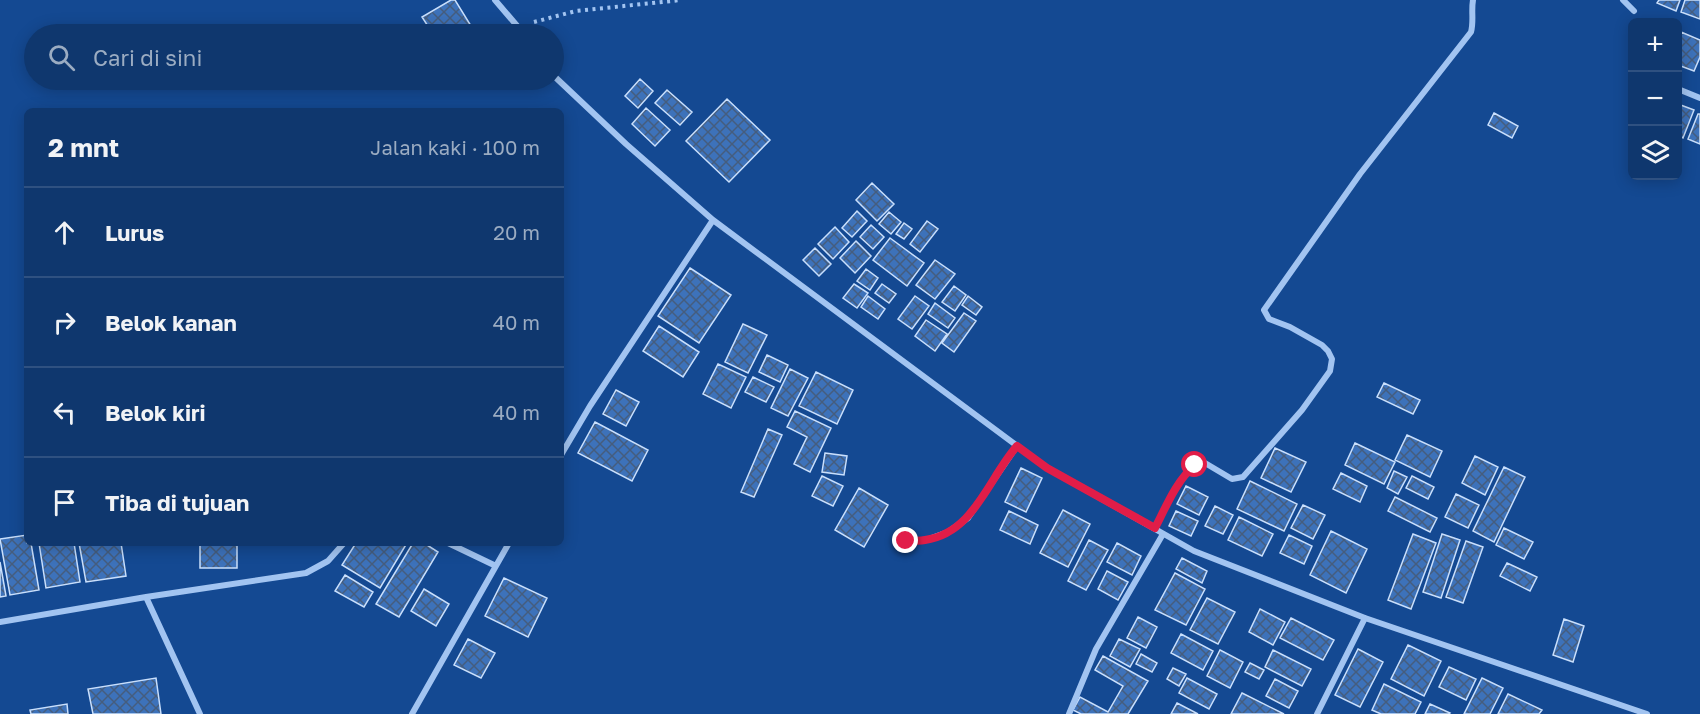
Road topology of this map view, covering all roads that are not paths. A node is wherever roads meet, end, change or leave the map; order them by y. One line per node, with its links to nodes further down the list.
1 (495, 0): 5 (street)
2 (1473, 0): 12 (street)
3 (1623, 0): 4 (street)
4 (1634, 11)
5 (516, 24)
6 (564, 85): 9 (street)
7 (1682, 91): 8 (street)
8 (1700, 98)
9 (713, 220): 10 (street); 11 (street)
10 (1017, 446): 12 (street); 14 (street)
11 (564, 450)
12 (1155, 528): 13 (street)
13 (1163, 534): 20 (street); 24 (street)
14 (895, 540)
15 (341, 546): 19 (street)
16 (454, 546): 18 (street)
17 (507, 546): 18 (street)
18 (496, 566): 23 (street)
19 (146, 597): 21 (street); 22 (street)
20 (1365, 618): 25 (street); 26 (street)
21 (0, 622)
22 (200, 714)
23 (412, 714)
24 (1069, 714)
25 (1317, 714)
26 (1647, 714)

